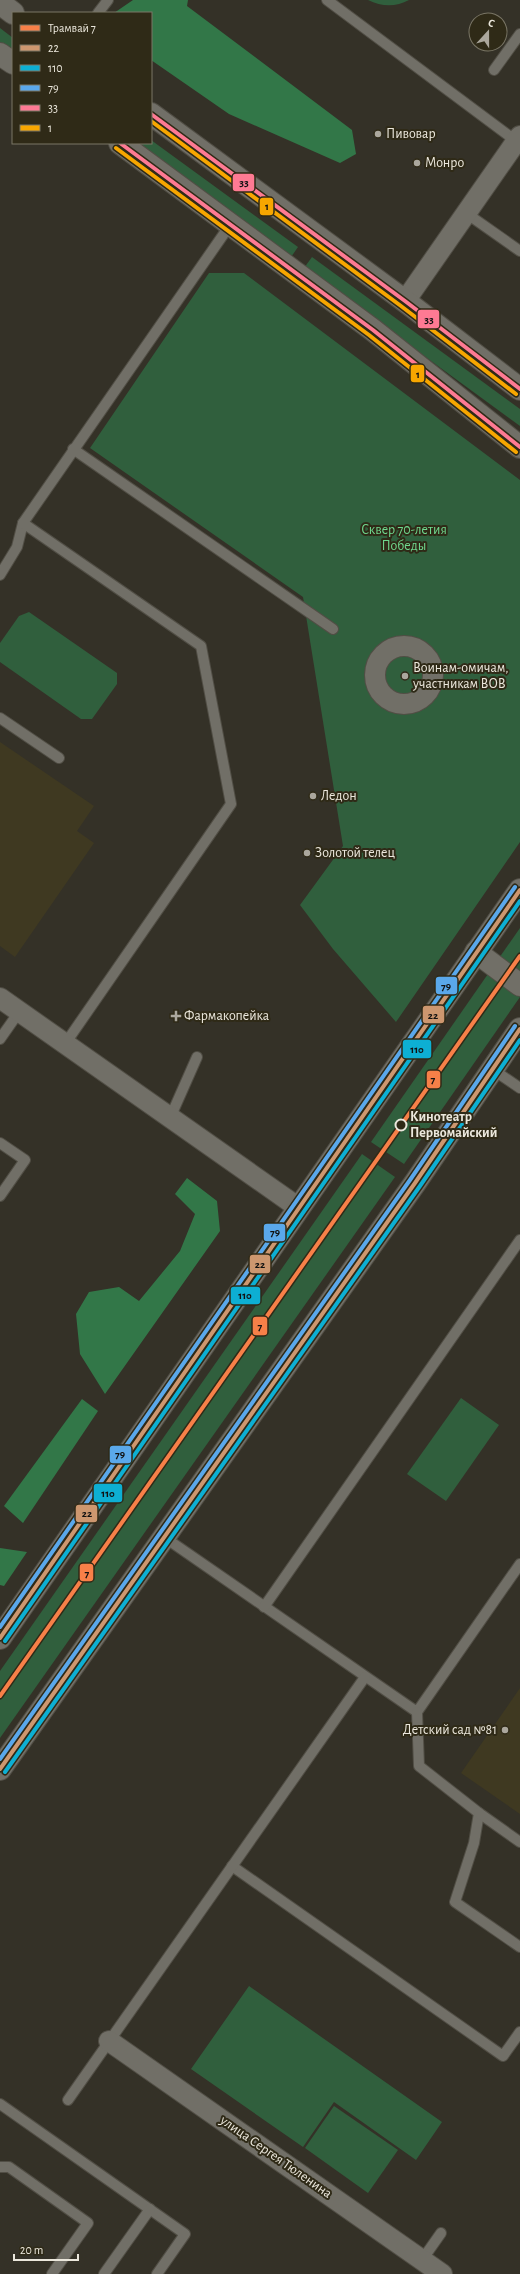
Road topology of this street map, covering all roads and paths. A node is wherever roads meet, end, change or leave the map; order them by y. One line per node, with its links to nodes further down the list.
1 (108, 0): 5 (lane)
2 (327, 0): 11 (lane)
3 (0, 3): 4 (main road)
4 (12, 12)
5 (99, 12)
6 (520, 34): 9 (lane)
7 (0, 54): 8 (main road)
8 (12, 62)
9 (494, 70)
10 (152, 115): 16 (main road)
11 (518, 139): 13 (street)
12 (121, 144): 14 (main road)
13 (466, 213): 15 (lane); 16 (street)
14 (230, 224): 18 (main road); 19 (lane)
15 (520, 251)
16 (405, 301): 17 (main road)
17 (520, 390)
18 (520, 447)
19 (73, 449): 20 (lane); 22 (lane)
20 (23, 523): 21 (lane); 32 (lane)
21 (0, 575)
22 (333, 629)
23 (0, 718): 24 (lane)
24 (58, 758)
25 (520, 890): 26 (main road)
26 (476, 952): 27 (main road); 39 (main road)
27 (520, 985)
28 (0, 998): 29 (street)
29 (19, 1012): 31 (lane); 32 (street)
30 (520, 1029): 34 (main road)
31 (0, 1039)
32 (65, 1044): 36 (street)
33 (197, 1057): 36 (lane)
34 (492, 1069): 35 (lane); 41 (main road)
35 (520, 1088)
36 (170, 1118): 39 (street)
37 (0, 1143): 38 (lane)
38 (0, 1196)
39 (299, 1208): 44 (main road)
40 (520, 1240): 43 (lane)
41 (164, 1537): 43 (lane); 47 (main road)
42 (520, 1564): 46 (lane)
43 (264, 1607): 45 (lane)
44 (0, 1638)
45 (365, 1677): 46 (lane); 50 (lane)
46 (417, 1712): 48 (lane)
47 (0, 1769)
48 (479, 1813): 49 (lane); 51 (lane)
49 (520, 1842)
50 (232, 1866): 52 (lane); 53 (lane)
51 (520, 1947)
52 (520, 2032)
53 (110, 2041): 54 (lane); 59 (street, улица Сергея Тюленина)
54 (68, 2100)
55 (0, 2104): 57 (lane)
56 (0, 2167): 61 (lane)
57 (150, 2209): 60 (lane); 62 (lane)
58 (441, 2233): 59 (lane)
59 (422, 2260): 63 (street, улица Сергея Тюленина)
60 (162, 2272)
61 (52, 2274)
62 (104, 2274)
63 (442, 2274)

